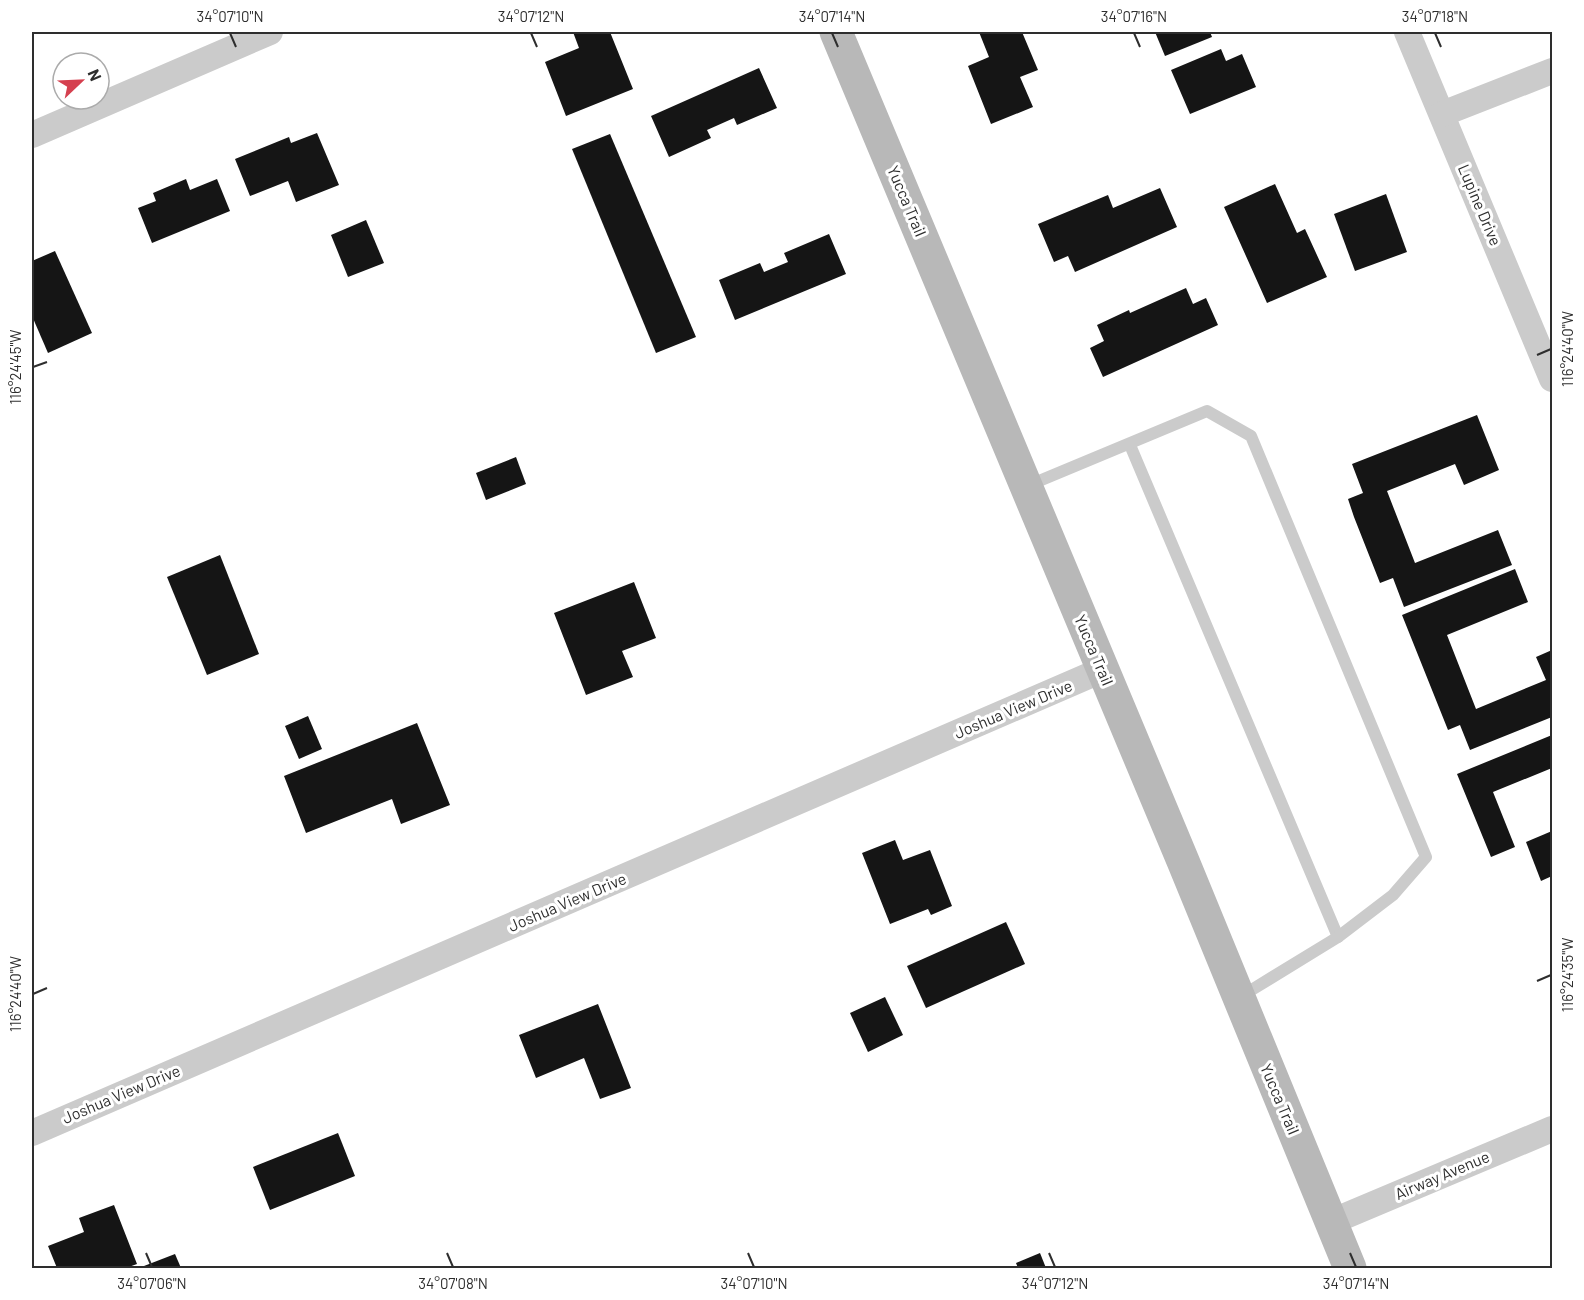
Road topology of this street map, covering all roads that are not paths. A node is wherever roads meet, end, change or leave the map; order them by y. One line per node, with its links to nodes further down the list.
1 (270, 32): 6 (street)
2 (836, 32): 9 (main road, Yucca Trail)
3 (1407, 32): 5 (street, Lupine Drive)
4 (1552, 70): 5 (street)
5 (1442, 114): 7 (street, Lupine Drive)
6 (32, 135)
7 (1552, 379)
8 (1130, 445): 9 (lane); 11 (lane); 11 (lane)
9 (1026, 487): 10 (main road, Yucca Trail)
10 (1102, 670): 12 (main road, Yucca Trail); 14 (street, Joshua View Drive)
11 (1338, 937): 12 (lane)
12 (1238, 998): 15 (main road, Yucca Trail)
13 (1552, 1129): 15 (street, Airway Avenue)
14 (32, 1132)
15 (1331, 1222): 16 (main road, Yucca Trail)
16 (1350, 1269)

